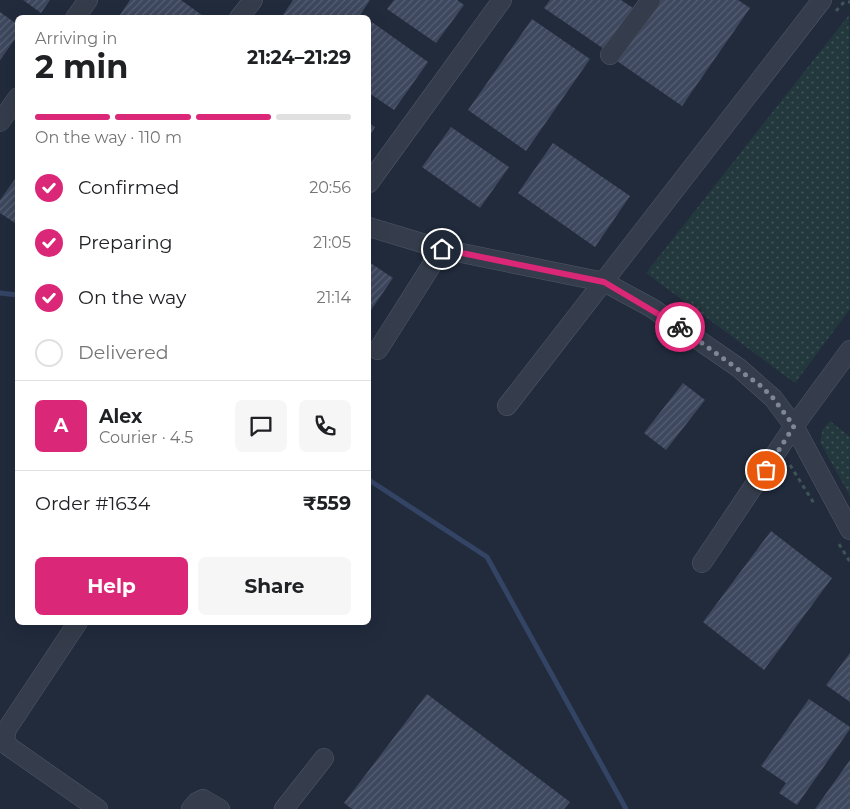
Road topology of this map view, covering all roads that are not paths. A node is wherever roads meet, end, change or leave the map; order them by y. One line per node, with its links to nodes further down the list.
1 (88, 0): 6 (lane)
2 (253, 0): 7 (lane)
3 (502, 0): 11 (lane)
4 (651, 0): 8 (lane)
5 (828, 7): 14 (lane)
6 (77, 15)
7 (241, 15)
8 (610, 55)
9 (15, 101): 10 (lane)
10 (0, 120)
11 (371, 180)
12 (371, 228): 13 (lane)
13 (442, 249): 14 (lane); 15 (lane)
14 (604, 282): 17 (lane); 18 (lane)
15 (378, 350)
16 (850, 350): 18 (lane)
17 (507, 406)
18 (794, 426): 19 (lane); 20 (lane)
19 (842, 534)
20 (702, 563)
21 (76, 625): 22 (lane)
22 (3, 745): 24 (lane)
23 (324, 758): 27 (lane)
24 (98, 809)
25 (191, 809): 26 (lane)
26 (220, 809)
27 (284, 809)

